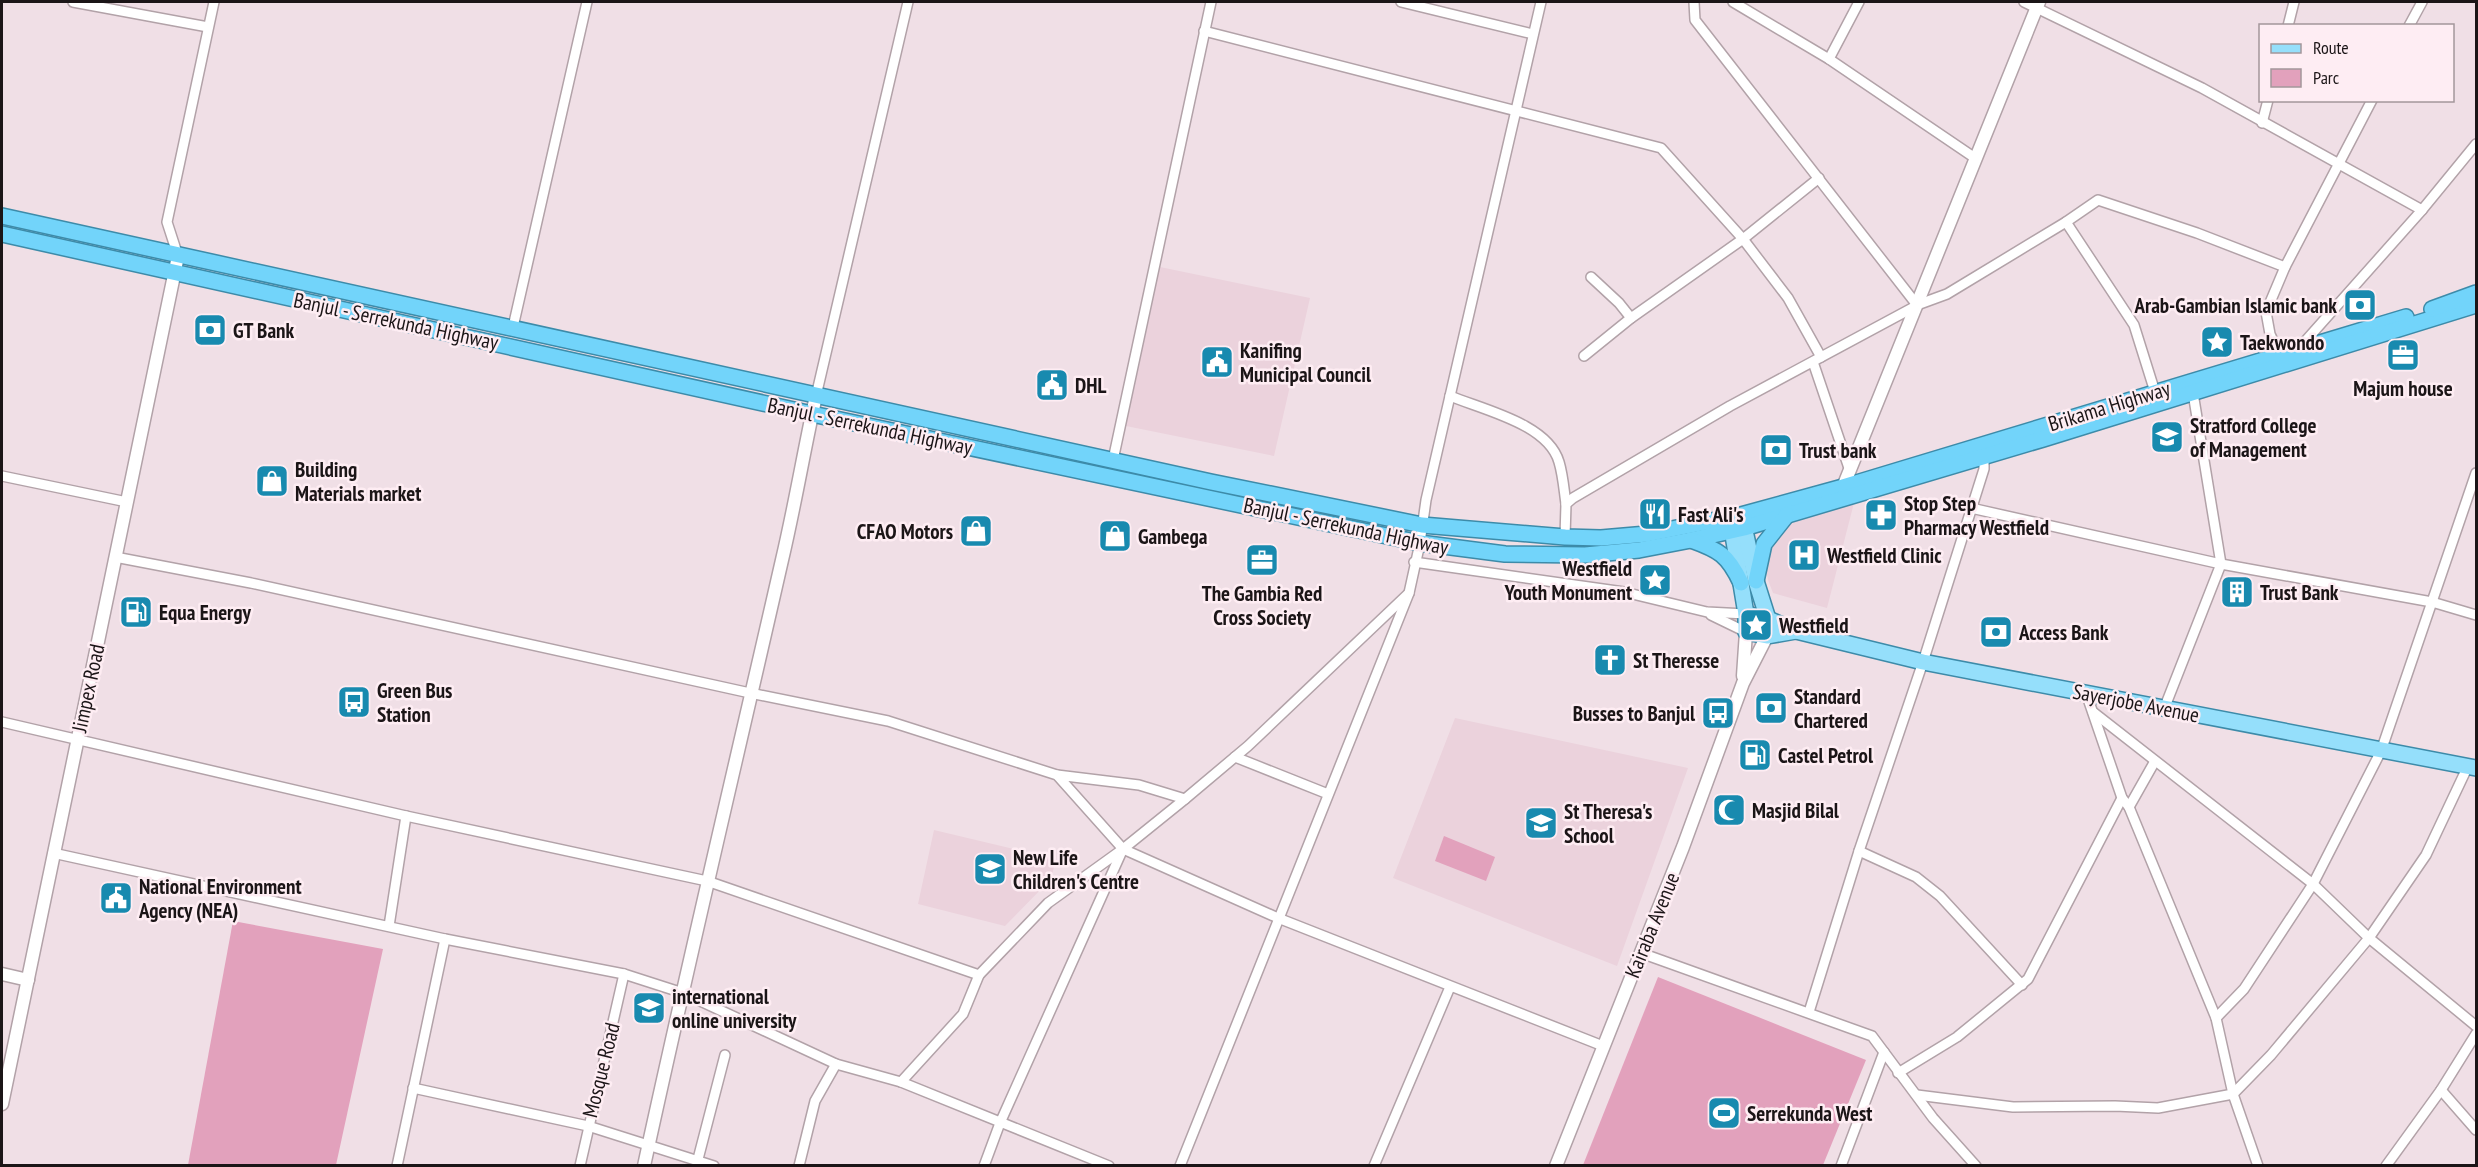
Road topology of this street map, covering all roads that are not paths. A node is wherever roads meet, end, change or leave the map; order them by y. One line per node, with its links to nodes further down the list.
1 (73, 2): 17 (street)
2 (214, 2): 17 (street)
3 (587, 2): 42 (street)
4 (908, 2): 49 (street)
5 (1211, 2): 18 (street)
6 (1401, 2): 19 (street)
7 (1541, 2): 19 (street)
8 (1694, 2): 28 (street)
9 (1733, 2): 20 (street)
10 (1859, 2): 20 (street)
11 (2024, 2): 14 (street)
12 (2294, 2): 15 (street)
13 (2419, 2): 16 (street)
14 (2038, 5): 24 (street); 26 (street)
15 (2288, 24)
16 (2410, 24)
17 (208, 27): 34 (street)
18 (1204, 31): 23 (street); 53 (street)
19 (1533, 34): 23 (street)
20 (1829, 59): 26 (street)
21 (2267, 102): 24 (street)
22 (2371, 102): 27 (street)
23 (1517, 110): 33 (street); 50 (street)
24 (2262, 123): 27 (street)
25 (2476, 144): 29 (street)
26 (1975, 158): 39 (street)
27 (2339, 164): 29 (street); 35 (street)
28 (1819, 178): 33 (street); 39 (street)
29 (2422, 210): 43 (street)
30 (2, 216): 34 (highway, Banjul - Serrekunda Highway)
31 (2066, 222): 35 (street); 39 (street); 47 (street)
32 (2, 234): 36 (highway, Banjul - Serrekunda Highway)
33 (1743, 239): 41 (street); 46 (street)
34 (178, 256): 36 (street, Jimpex Road); 42 (highway, Banjul - Serrekunda Highway)
35 (2285, 267): 45 (street)
36 (176, 273): 51 (highway, Banjul - Serrekunda Highway); 58 (street, Jimpex Road)
37 (1591, 277): 41 (street)
38 (2476, 293): 43 (highway, Brikama Highway)
39 (1917, 305): 46 (street); 54 (street)
40 (2476, 305): 48 (highway, Brikama Highway)
41 (1631, 318): 44 (street)
42 (513, 327): 49 (highway, Banjul - Serrekunda Highway)
43 (2298, 350): 45 (highway, Brikama Highway)
44 (1584, 356)
45 (2280, 356): 47 (highway, Brikama Highway)
46 (1817, 359): 54 (street); 59 (street)
47 (2155, 392): 52 (highway, Brikama Highway)
48 (2193, 393): 52 (highway, Brikama Highway); 69 (street)
49 (816, 396): 51 (street); 53 (highway, Banjul - Serrekunda Highway)
50 (1450, 396): 59 (street); 63 (street)
51 (812, 414): 66 (highway, Banjul - Serrekunda Highway); 82 (street)
52 (1983, 450): 57 (highway, Brikama Highway); 60 (street); 61 (highway, Brikama Highway)
53 (1113, 460): 63 (highway, Banjul - Serrekunda Highway)
54 (1850, 471): 57 (street)
55 (2476, 473): 72 (street)
56 (2, 476): 58 (street)
57 (1843, 487): 62 (highway, Brikama Highway)
58 (127, 502): 67 (street, Jimpex Road)
59 (1566, 504): 64 (street)
60 (1971, 508): 69 (street); 80 (street)
61 (1787, 514): 62 (highway, Brikama Highway); 70 (highway)
62 (1737, 523): 64 (highway, Banjul - Serrekunda Highway); 65 (highway, Banjul - Serrekunda Highway); 70 (main road, Kairaba Avenue)
63 (1422, 525): 64 (highway, Banjul - Serrekunda Highway); 66 (street)
64 (1565, 537)
65 (1691, 540): 66 (highway, Banjul - Serrekunda Highway); 70 (highway)
66 (1420, 543): 68 (street)
67 (115, 557): 82 (street); 87 (street, Jimpex Road)
68 (1414, 562): 71 (street); 73 (street)
69 (2221, 564): 72 (street); 84 (street)
70 (1748, 582): 74 (main road, Kairaba Avenue); 76 (main road, Kairaba Avenue)
71 (1409, 593): 89 (street); 93 (street)
72 (2432, 602): 75 (street); 88 (street)
73 (1707, 612): 74 (street); 78 (street)
74 (1746, 615): 76 (main road, Sayerjobe Avenue); 78 (main road, Kairaba Avenue)
75 (2476, 615)
76 (1768, 619): 77 (main road, Sayerjobe Avenue); 79 (main road, Kairaba Avenue)
77 (1797, 632): 79 (main road, Sayerjobe Avenue); 80 (main road, Sayerjobe Avenue)
78 (1746, 633): 79 (main road, Sayerjobe Avenue); 81 (street, Kairaba Avenue)
79 (1767, 636): 81 (street, Kairaba Avenue)
80 (1923, 662): 83 (main road, Sayerjobe Avenue); 99 (street)
81 (1743, 683): 107 (street, Kairaba Avenue)
82 (750, 693): 92 (street); 101 (street)
83 (2086, 693): 84 (main road, Sayerjobe Avenue); 85 (street)
84 (2164, 709): 88 (main road, Sayerjobe Avenue)
85 (2093, 712): 90 (street); 94 (street)
86 (2, 722): 87 (street)
87 (77, 739): 97 (street); 100 (street, Jimpex Road)
88 (2381, 752): 91 (main road, Sayerjobe Avenue); 102 (street)
89 (1235, 757): 93 (street); 95 (street)
90 (2155, 761): 96 (street); 102 (street)
91 (2472, 767): 105 (street)
92 (1057, 775): 95 (street); 98 (street)
93 (1328, 794): 103 (street)
94 (2122, 798): 96 (street); 112 (street)
95 (1185, 799): 98 (street)
96 (2129, 807): 116 (street)
97 (406, 816): 101 (street); 104 (street)
98 (1123, 849): 103 (street); 110 (street); 130 (street)
99 (1859, 851): 112 (street); 115 (street)
100 (53, 853): 104 (street); 111 (street, Jimpex Road)
101 (707, 880): 110 (street); 114 (street)
102 (2313, 884): 105 (street); 116 (street)
103 (1278, 918): 113 (street); 142 (street)
104 (389, 927): 106 (street)
105 (2369, 938): 117 (street); 128 (street)
106 (445, 939): 109 (street); 125 (street)
107 (1641, 953): 115 (street); 119 (street, Kairaba Avenue)
108 (2, 974): 111 (street)
109 (624, 974): 114 (street); 131 (street, Mosque Road)
110 (980, 975): 124 (street)
111 (28, 980): 129 (street, Jimpex Road)
112 (2022, 986): 123 (street)
113 (1450, 987): 119 (street); 143 (street)
114 (683, 993): 122 (street); 133 (street)
115 (1809, 1012): 120 (street)
116 (2216, 1018): 128 (street)
117 (2476, 1026)
118 (2476, 1034): 126 (street)
119 (1603, 1046): 144 (street, Kairaba Avenue)
120 (1884, 1052): 123 (street); 145 (street)
121 (724, 1055): 134 (street)
122 (836, 1064): 124 (street); 139 (street)
123 (1898, 1073): 127 (street)
124 (901, 1082): 130 (street)
125 (413, 1088): 131 (street); 135 (street)
126 (2441, 1090): 132 (street); 148 (street)
127 (1917, 1095): 128 (street); 146 (street)
128 (2233, 1095): 147 (street)
129 (2, 1104)
130 (1000, 1123): 140 (street); 141 (street)
131 (588, 1126): 133 (street); 136 (street, Mosque Road)
132 (2476, 1130)
133 (648, 1145): 134 (street); 137 (street)
134 (698, 1159): 138 (street)
135 (397, 1166)
136 (580, 1166)
137 (644, 1166)
138 (714, 1166)
139 (800, 1166)
140 (984, 1166)
141 (1109, 1166)
142 (1180, 1166)
143 (1374, 1166)
144 (1556, 1166)
145 (1841, 1166)
146 (1977, 1166)
147 (2258, 1166)
148 (2386, 1166)

